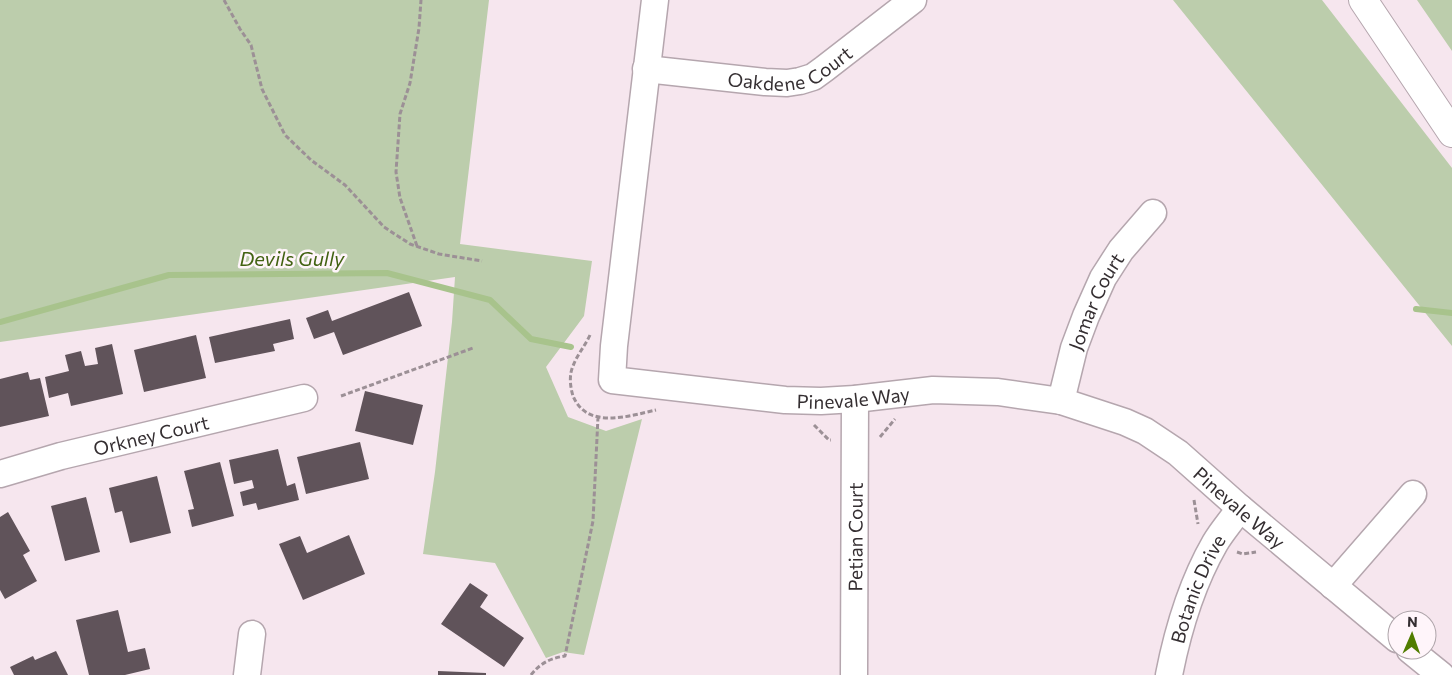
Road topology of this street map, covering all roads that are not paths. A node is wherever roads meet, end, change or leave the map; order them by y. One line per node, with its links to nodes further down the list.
1 (655, 0): 4 (street, Pinevale Way)
2 (913, 0): 4 (street, Oakdene Court)
3 (1363, 0): 5 (highway)
4 (646, 69): 8 (street, Pinevale Way)
5 (1452, 133)
6 (1153, 213): 9 (street, Jomar Court)
7 (304, 398): 10 (street, Orkney Court)
8 (855, 399): 9 (street, Pinevale Way); 18 (street, Petian Court)
9 (1061, 401): 12 (street, Pinevale Way)
10 (0, 474)
11 (1413, 494): 13 (street)
12 (1240, 508): 13 (street, Pinevale Way); 19 (street, Botanic Drive)
13 (1333, 586): 14 (street, Pinevale Way)
14 (1387, 631)
15 (252, 634): 17 (street)
16 (1422, 660): 20 (street)
17 (247, 675)
18 (854, 675)
19 (1169, 675)
20 (1441, 675)

